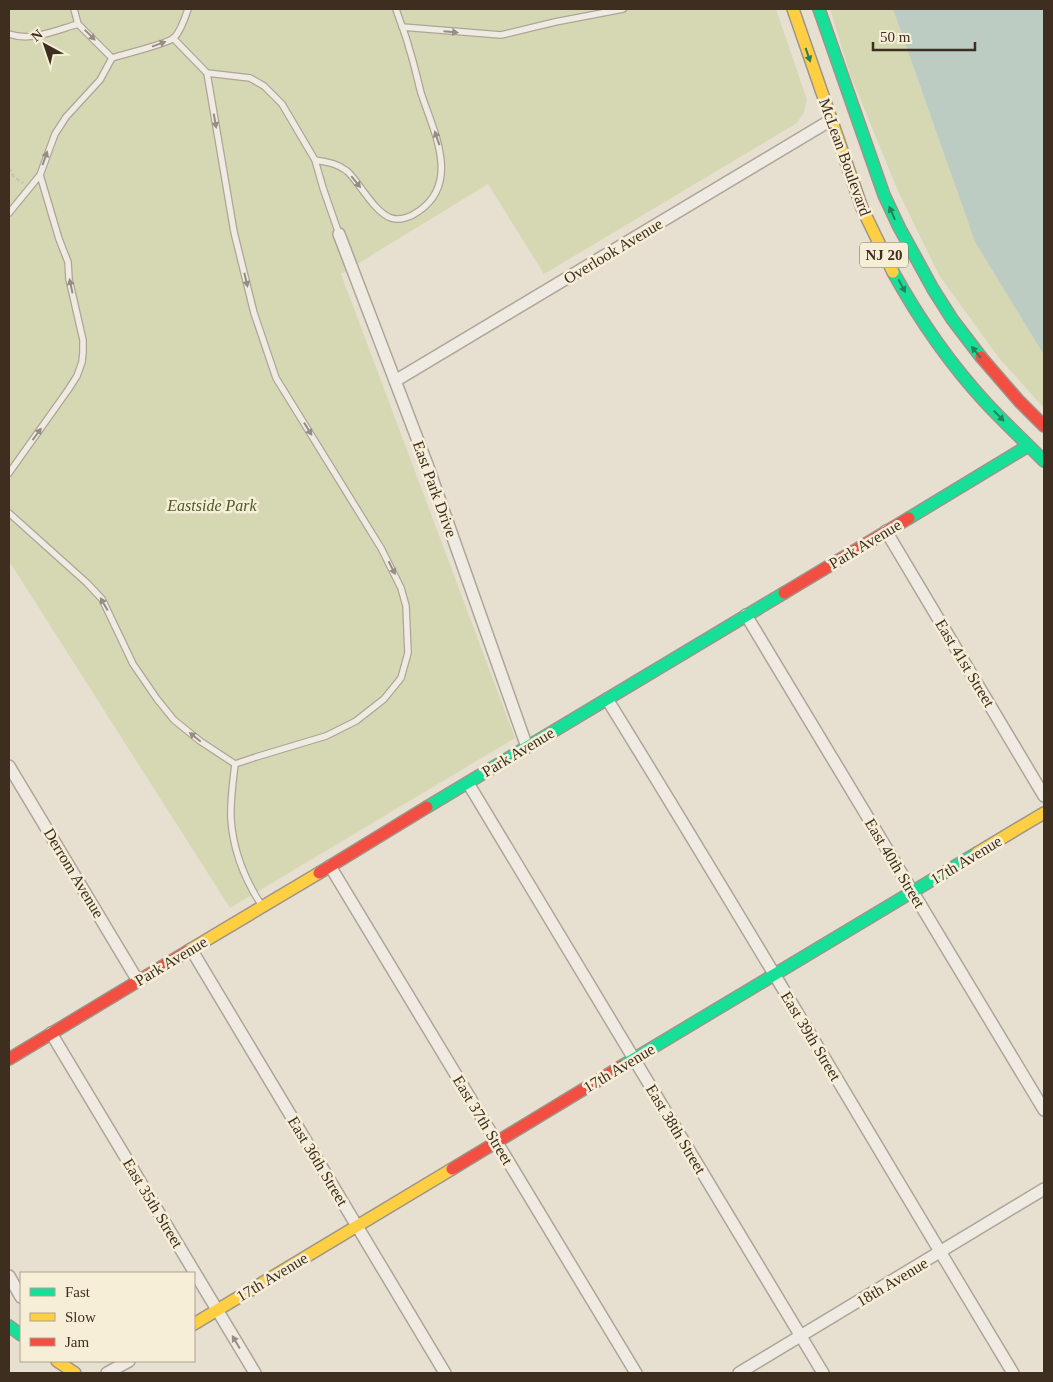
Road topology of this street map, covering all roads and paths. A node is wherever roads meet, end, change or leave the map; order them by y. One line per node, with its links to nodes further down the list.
1 (74, 9): 7 (lane)
2 (188, 9): 10 (lane)
3 (396, 9): 8 (lane)
4 (624, 9): 8 (lane, one-way to 4)
5 (793, 9): 13 (street, McLean Boulevard / NJ 20, one-way to 13)
6 (820, 9): 21 (street, McLean Boulevard / NJ 20, one-way to 6)
7 (78, 24): 9 (lane); 11 (lane, one-way to 11)
8 (402, 27): 14 (lane, one-way to 8)
9 (9, 34)
10 (173, 38): 11 (lane, one-way to 10); 12 (lane)
11 (112, 58): 16 (lane, one-way to 11)
12 (206, 73): 14 (lane); 30 (lane, one-way to 30)
13 (830, 120): 20 (street, Overlook Avenue); 22 (street, McLean Boulevard / NJ 20, one-way to 22)
14 (315, 160): 19 (lane)
15 (9, 168): 17 (path)
16 (40, 175): 17 (lane); 24 (lane, one-way to 16)
17 (28, 190): 18 (lane)
18 (9, 213)
19 (339, 234): 20 (street, East Park Drive)
20 (395, 381): 29 (street, East Park Drive)
21 (1044, 426)
22 (1028, 446): 23 (street, McLean Boulevard / NJ 20); 26 (street, Park Avenue)
23 (1044, 461)
24 (9, 473)
25 (9, 513): 30 (lane, one-way to 25)
26 (886, 531): 27 (street, Park Avenue); 33 (street, East 41st Street)
27 (746, 615): 28 (street, Park Avenue); 36 (street, East 40th Street)
28 (607, 699): 29 (street, Park Avenue); 39 (street, East 39th Street)
29 (527, 747): 32 (street, Park Avenue)
30 (235, 764): 37 (lane)
31 (9, 766): 40 (street, Derrom Avenue)
32 (468, 783): 35 (street, Park Avenue); 43 (street, East 38th Street)
33 (1044, 796)
34 (1044, 813): 36 (street, 17th Avenue)
35 (330, 866): 37 (street, Park Avenue); 45 (street, East 37th Street)
36 (913, 892): 39 (street, 17th Avenue); 44 (street, East 40th Street)
37 (262, 906): 38 (street, Park Avenue)
38 (192, 949): 40 (street, Park Avenue); 47 (street, East 36th Street)
39 (774, 974): 43 (street, 17th Avenue); 48 (street, East 39th Street)
40 (138, 981): 41 (street, Park Avenue)
41 (51, 1033): 42 (street, Park Avenue); 49 (street, East 35th Street)
42 (9, 1059)
43 (634, 1059): 45 (street, 17th Avenue); 57 (street, East 38th Street)
44 (1044, 1110)
45 (496, 1143): 47 (street, 17th Avenue); 64 (street, East 37th Street)
46 (1044, 1189): 48 (street, 18th Avenue)
47 (357, 1226): 53 (street, 17th Avenue); 63 (street, East 36th Street)
48 (940, 1252): 57 (street, 18th Avenue); 67 (street, East 39th Street)
49 (194, 1272)
50 (195, 1273): 53 (street, East 35th Street)
51 (9, 1276): 52 (street)
52 (20, 1295)
53 (217, 1310): 54 (street, 17th Avenue); 62 (street, East 35th Street, one-way to 53)
54 (195, 1323)
55 (9, 1326): 56 (street)
56 (20, 1334)
57 (801, 1336): 65 (street, 18th Avenue); 66 (street, East 38th Street)
58 (59, 1362): 60 (street)
59 (127, 1362): 61 (street)
60 (75, 1373)
61 (107, 1373)
62 (256, 1373)
63 (445, 1373)
64 (636, 1373)
65 (739, 1373)
66 (823, 1373)
67 (1013, 1373)

